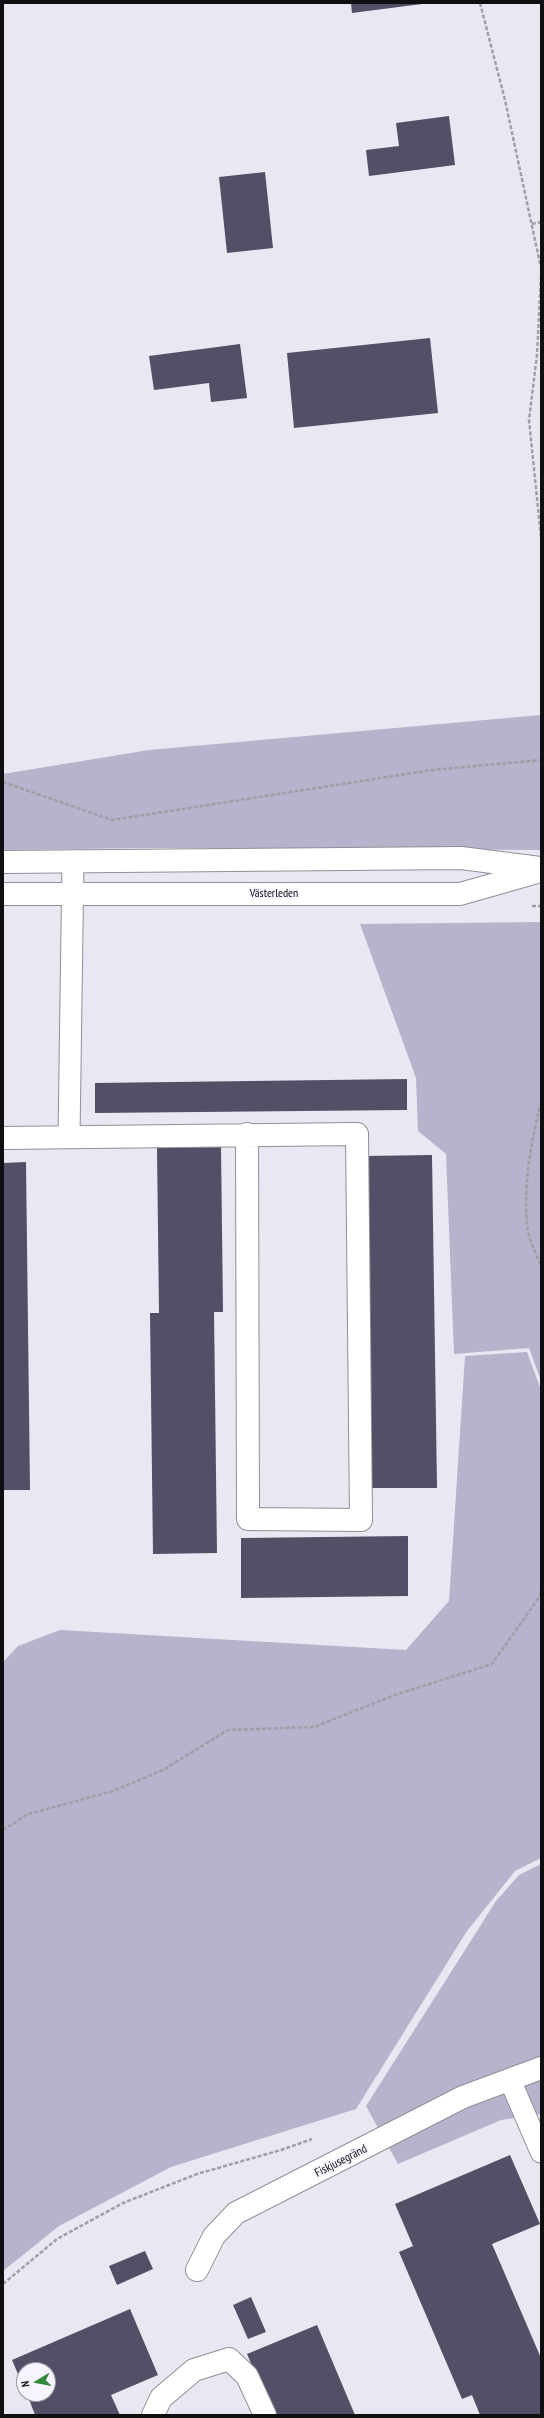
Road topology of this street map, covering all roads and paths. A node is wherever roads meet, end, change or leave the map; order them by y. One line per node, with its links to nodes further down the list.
1 (480, 3): 3 (path)
2 (541, 222): 3 (path)
3 (532, 224): 4 (path)
4 (541, 268)
5 (541, 276): 7 (path)
6 (541, 354): 7 (path)
7 (537, 355): 8 (path)
8 (541, 537)
9 (541, 760): 10 (path)
10 (3, 782)
11 (73, 861): 12 (street, Västerleden); 13 (street, Västerleden); 14 (lane)
12 (3, 862)
13 (541, 870): 14 (street, Västerleden)
14 (72, 892): 15 (street, Västerleden); 18 (lane)
15 (3, 894)
16 (541, 1102): 20 (path)
17 (247, 1134): 17 (street); 18 (street)
18 (69, 1137): 19 (street)
19 (3, 1138)
20 (541, 1266)
21 (541, 1586): 22 (path)
22 (3, 1830)
23 (541, 2068): 24 (street, Fiskjusegränd)
24 (510, 2080): 26 (lane); 27 (street, Fiskjusegränd)
25 (317, 2137): 28 (path)
26 (541, 2152)
27 (197, 2270)
28 (3, 2284)
29 (153, 2415): 30 (street)
30 (265, 2415)

